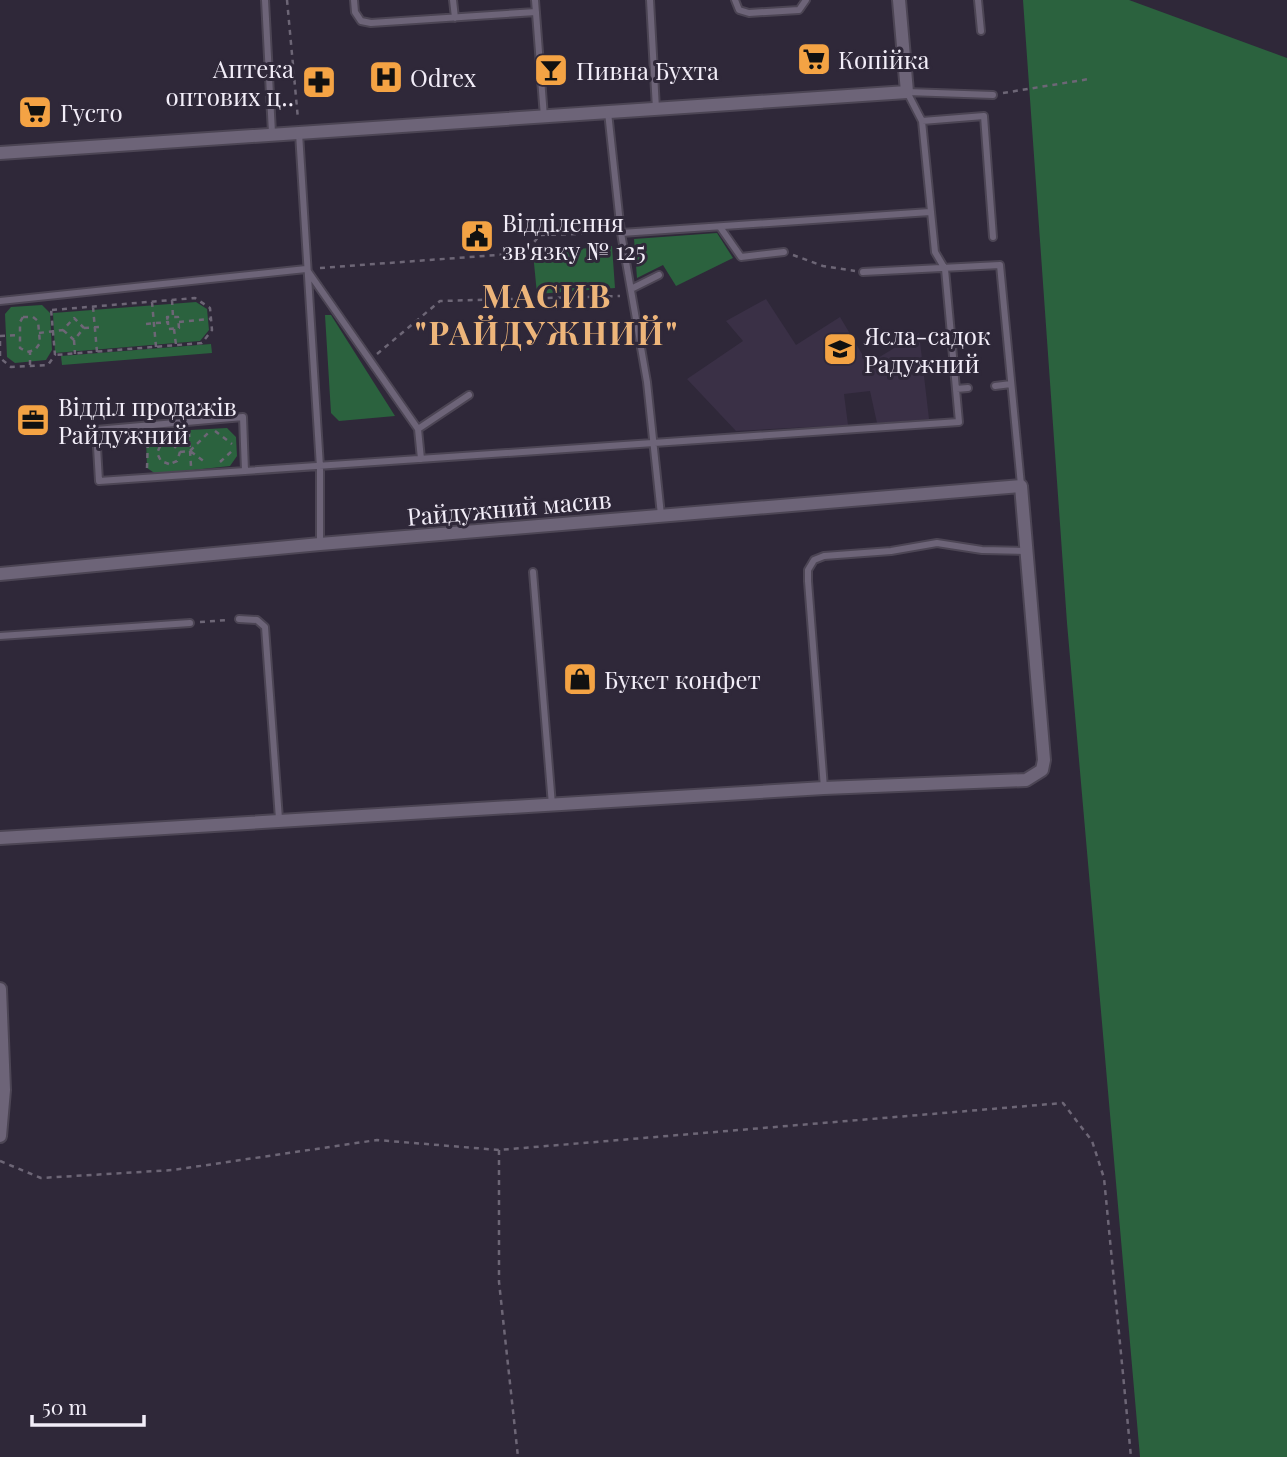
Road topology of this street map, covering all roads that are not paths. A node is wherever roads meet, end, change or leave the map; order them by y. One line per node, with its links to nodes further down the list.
1 (265, 0): 20 (lane)
2 (354, 0): 11 (lane)
3 (453, 0): 11 (lane)
4 (535, 0): 10 (lane)
5 (650, 0): 15 (lane)
6 (735, 0): 7 (lane)
7 (806, 0)
8 (899, 0): 13 (street)
9 (978, 0): 12 (lane)
10 (536, 12): 11 (lane); 17 (lane)
11 (455, 18)
12 (981, 31)
13 (907, 92): 14 (lane); 15 (street); 18 (lane)
14 (993, 95)
15 (656, 109): 16 (street)
16 (608, 112): 17 (street); 24 (lane)
17 (544, 117): 19 (street)
18 (922, 121): 22 (lane); 25 (lane)
19 (299, 132): 20 (street); 27 (lane)
20 (272, 133): 21 (street)
21 (0, 153)
22 (930, 212): 23 (lane); 28 (lane)
23 (720, 227): 24 (lane); 26 (lane)
24 (621, 233): 31 (lane)
25 (993, 237)
26 (784, 252)
27 (306, 269): 32 (lane); 38 (lane); 41 (lane)
28 (945, 269): 29 (lane); 33 (lane); 36 (lane)
29 (863, 272)
30 (659, 275): 31 (lane)
31 (634, 292): 39 (lane)
32 (0, 301)
33 (1011, 384): 34 (lane); 43 (lane)
34 (995, 386)
35 (968, 388): 36 (lane)
36 (956, 389): 39 (lane)
37 (469, 395): 38 (lane)
38 (418, 429): 40 (lane)
39 (654, 445): 40 (lane); 44 (lane)
40 (421, 459): 41 (lane)
41 (320, 467): 42 (lane); 45 (lane)
42 (244, 471): 42 (lane)
43 (1021, 486): 44 (street, Райдужний масив); 46 (street)
44 (661, 515): 45 (street, Райдужний масив)
45 (320, 544): 48 (street, Райдужний масив)
46 (1026, 551): 52 (street); 52 (lane)
47 (533, 572): 53 (lane)
48 (0, 574)
49 (239, 619): 54 (lane)
50 (190, 623): 51 (lane)
51 (0, 636)
52 (824, 788): 53 (street)
53 (552, 805): 54 (street)
54 (279, 819): 55 (street)
55 (0, 838)
56 (0, 989): 57 (street)
57 (2, 1065): 58 (street)
58 (0, 1136)

